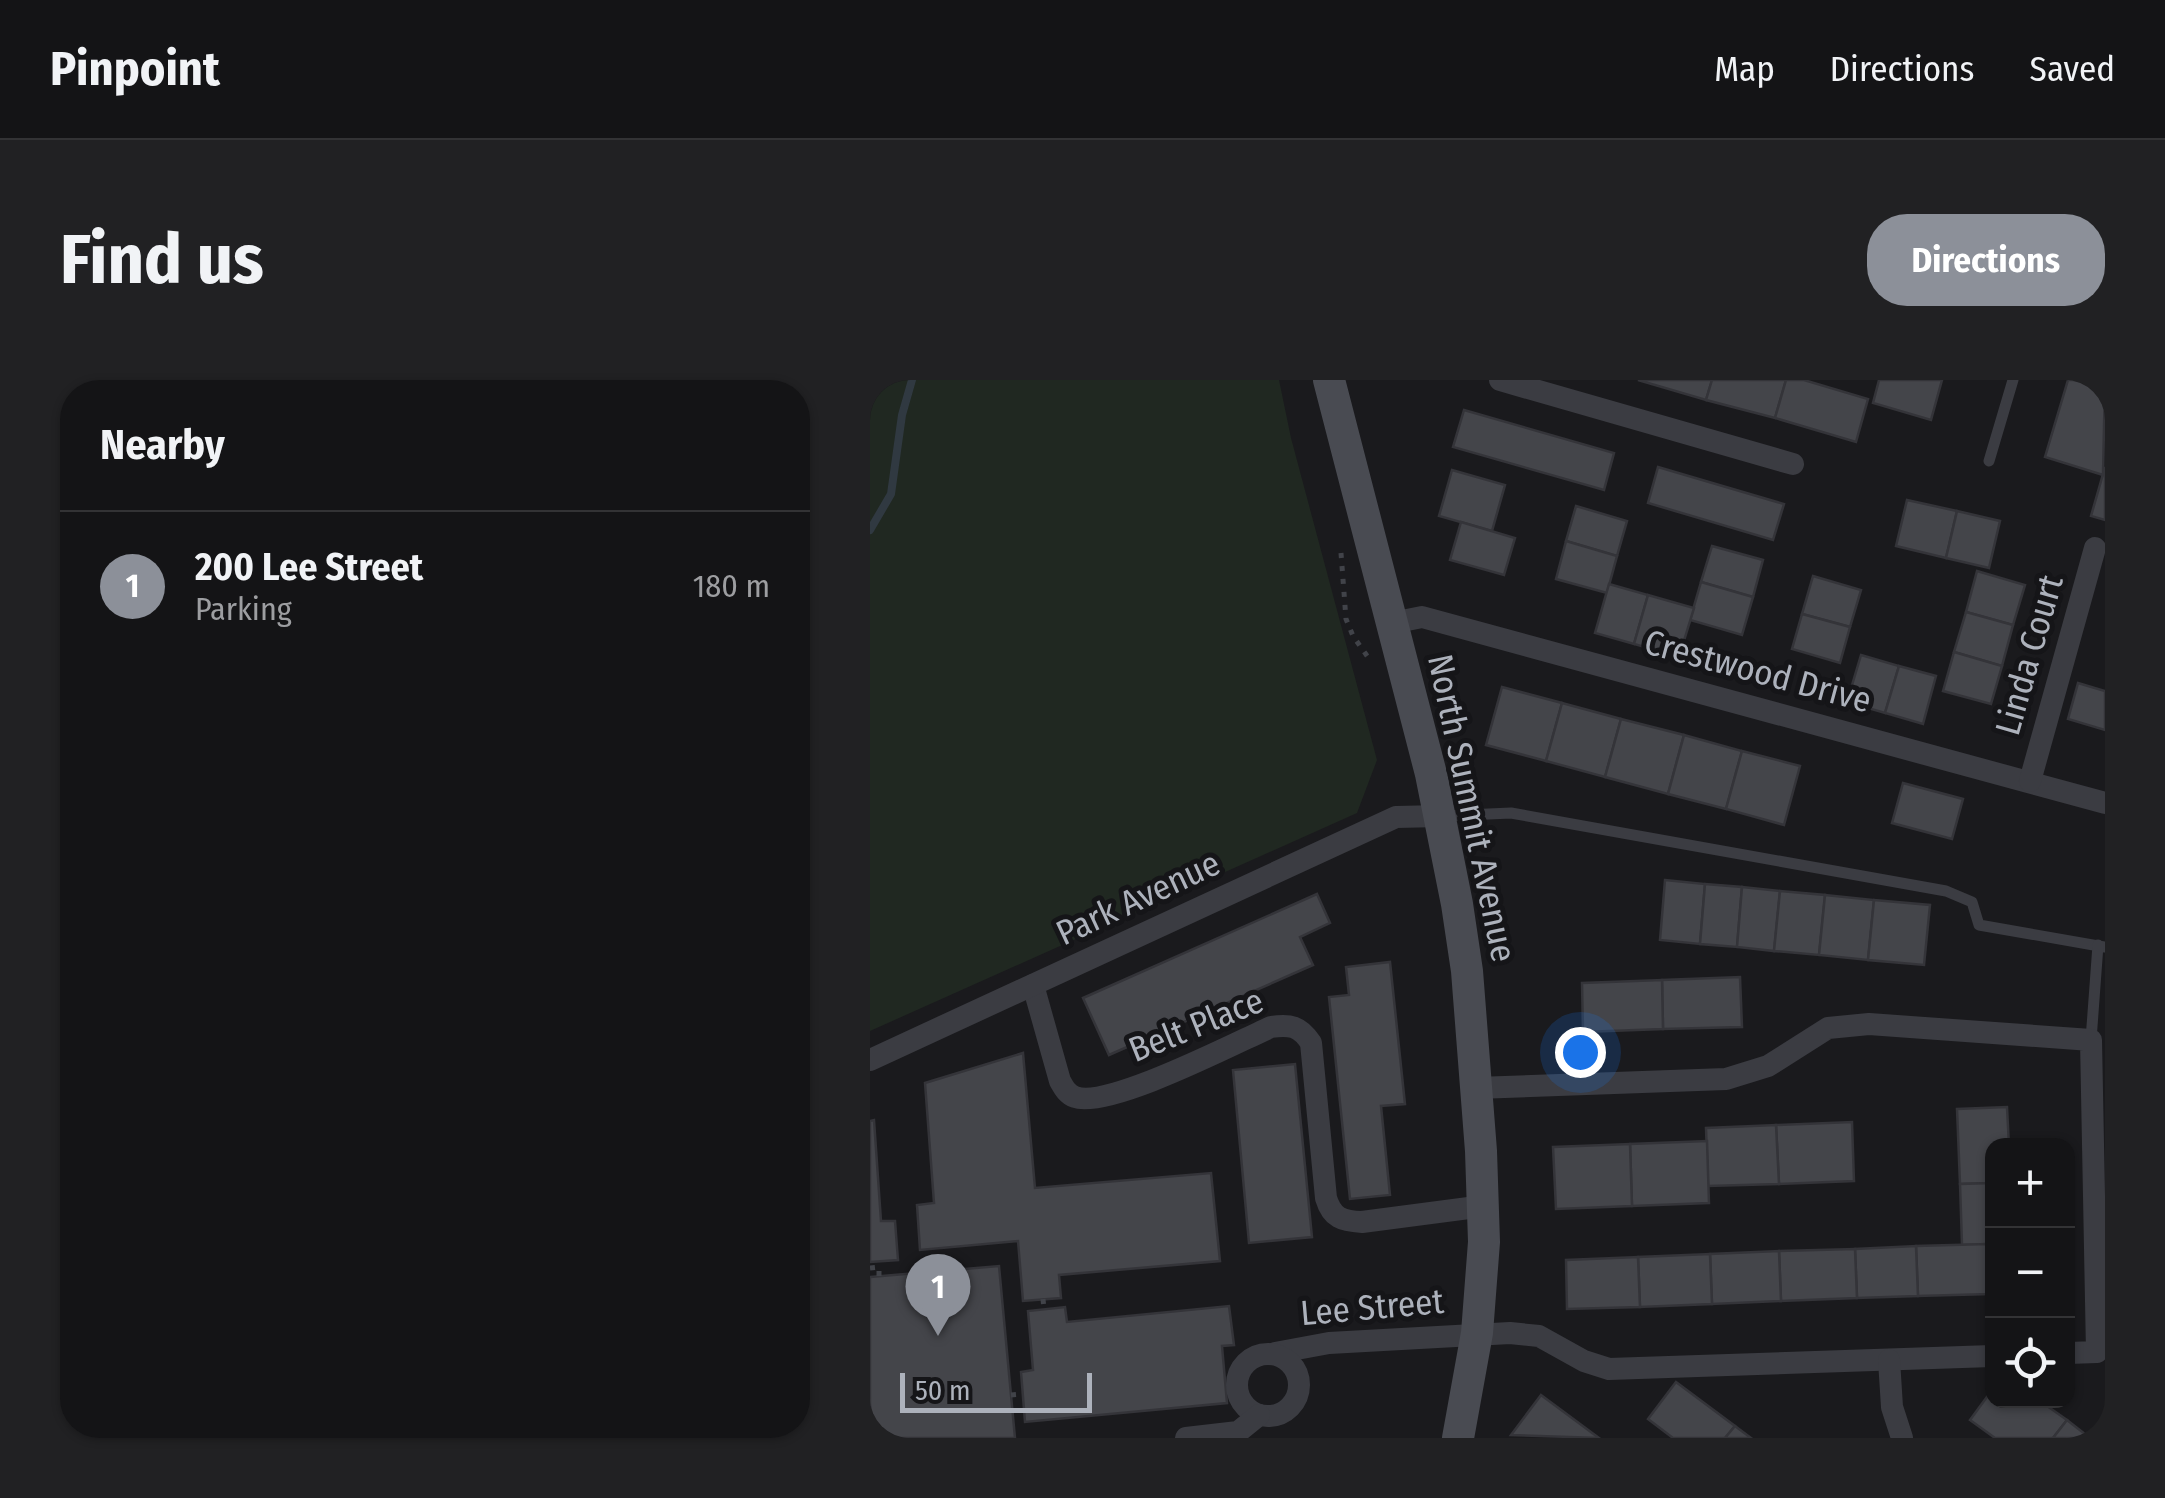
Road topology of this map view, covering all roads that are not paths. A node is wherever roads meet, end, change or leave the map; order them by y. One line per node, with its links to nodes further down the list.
1 (1332, 380): 7 (street, North Summit Avenue)
2 (1500, 380): 5 (street)
3 (2012, 380): 4 (lane)
4 (1989, 460)
5 (1793, 464)
6 (2095, 548): 8 (street, Linda Court)
7 (1392, 623): 8 (street, Crestwood Drive); 10 (street, North Summit Avenue)
8 (2030, 780): 9 (street, Crestwood Drive)
9 (2105, 803)
10 (1440, 816): 11 (lane); 12 (street, Park Avenue); 15 (street, North Summit Avenue)
11 (2102, 946): 13 (lane)
12 (1033, 985): 14 (street, Park Avenue); 16 (street, Belt Place)
13 (2091, 1040): 15 (street); 19 (street)
14 (870, 1060)
15 (1476, 1088): 16 (street, North Summit Avenue)
16 (1484, 1206): 17 (street, North Summit Avenue)
17 (1477, 1332): 18 (street, Lee Street); 21 (street, Lee Street); 24 (street, North Summit Avenue)
18 (1274, 1353): 22 (street, Lee Street); 22 (street, Lee Street)
19 (2075, 1353)
20 (1985, 1356): 21 (street, Lee Street)
21 (1890, 1360): 25 (street)
22 (1259, 1415): 23 (street, Lee Street)
23 (1186, 1438)
24 (1458, 1438)
25 (1902, 1438)

